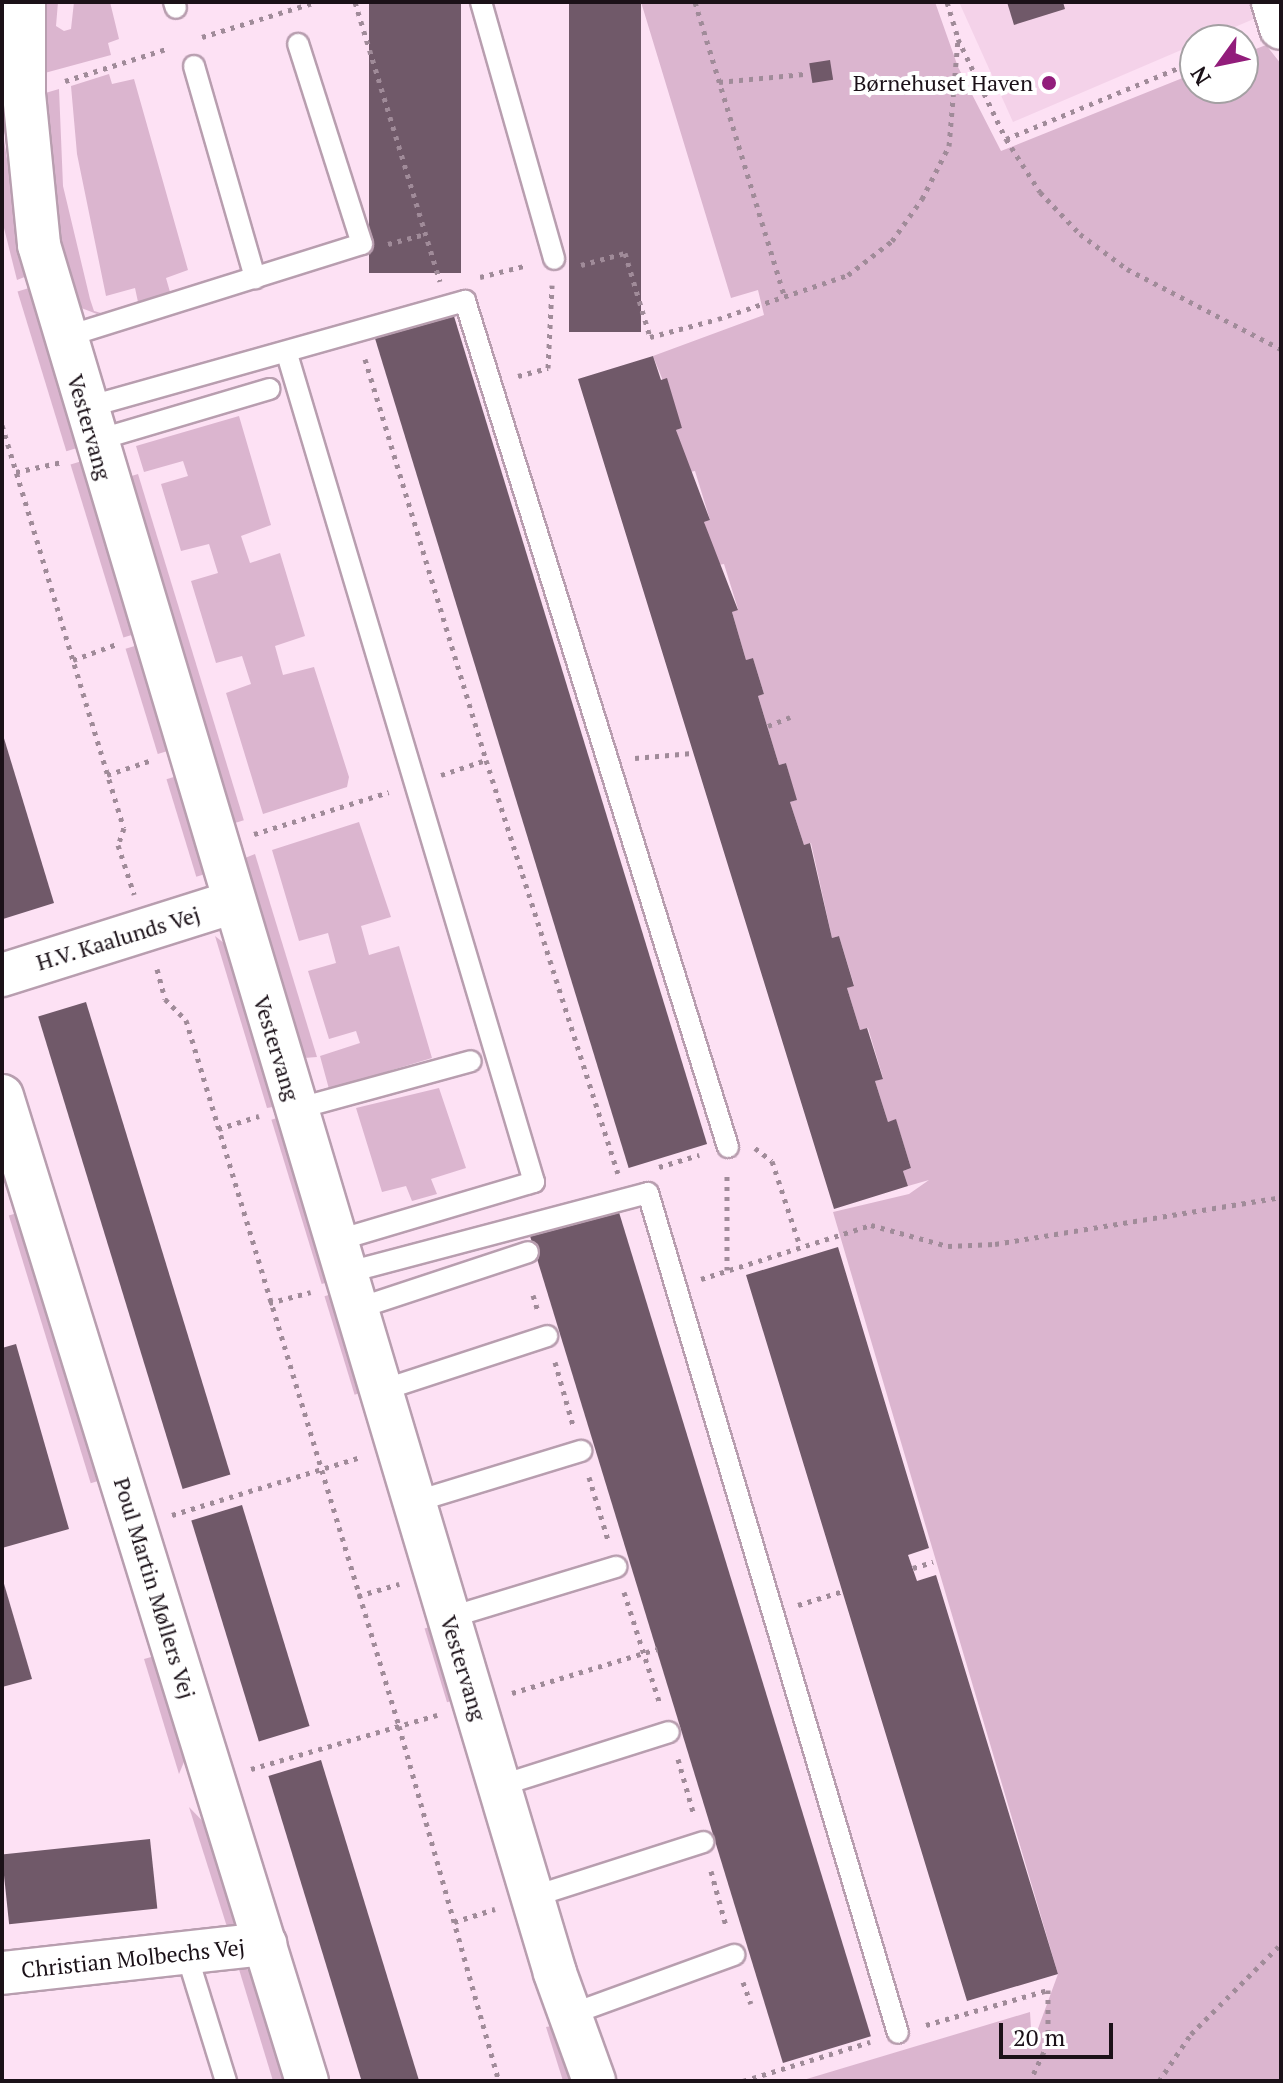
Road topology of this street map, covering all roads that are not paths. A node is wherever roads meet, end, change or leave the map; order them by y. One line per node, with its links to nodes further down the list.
1 (24, 2): 7 (street, Vestervang)
2 (481, 2): 5 (lane)
3 (298, 44): 6 (lane)
4 (194, 66): 6 (lane)
5 (554, 259)
6 (255, 278): 7 (lane)
7 (65, 337): 10 (street, Vestervang)
8 (287, 354): 10 (lane); 16 (lane); 18 (lane)
9 (269, 389): 10 (lane)
10 (91, 433): 11 (street, Vestervang)
11 (234, 902): 12 (street, H.V. Kaalunds Vej); 15 (street, Vestervang)
12 (2, 975)
13 (471, 1061): 15 (lane)
14 (2, 1096): 29 (street, Poul Martin Møllers Vej)
15 (296, 1109): 18 (street, Vestervang)
16 (728, 1147)
17 (528, 1252): 18 (lane)
18 (345, 1274): 20 (street, Vestervang); 34 (lane)
19 (547, 1336): 20 (lane)
20 (380, 1391): 22 (street, Vestervang)
21 (581, 1451): 22 (lane)
22 (414, 1502): 24 (street, Vestervang)
23 (616, 1567): 24 (lane)
24 (448, 1618): 26 (street, Vestervang)
25 (669, 1732): 26 (lane)
26 (499, 1786): 28 (street, Vestervang)
27 (703, 1842): 28 (lane)
28 (532, 1897): 33 (street, Vestervang)
29 (265, 1944): 30 (street, Christian Molbechs Vej); 36 (street, Poul Martin Møllers Vej)
30 (186, 1952): 32 (street, Christian Molbechs Vej); 35 (lane)
31 (734, 1955): 33 (lane)
32 (2, 1973)
33 (569, 2015): 37 (street, Vestervang)
34 (898, 2033)
35 (226, 2081)
36 (307, 2081)
37 (594, 2081)

